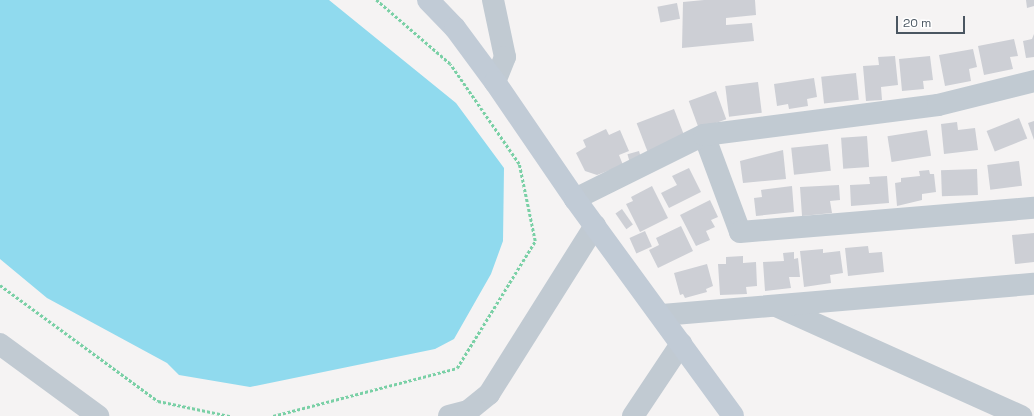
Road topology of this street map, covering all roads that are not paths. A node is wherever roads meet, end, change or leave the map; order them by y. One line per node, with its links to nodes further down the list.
1 (428, 0): 4 (street)
2 (492, 0): 4 (street)
3 (1034, 81): 5 (street)
4 (495, 82): 6 (street)
5 (704, 136): 6 (street); 7 (street)
6 (575, 198): 8 (street)
7 (1034, 208)
8 (595, 226): 11 (street); 15 (street)
9 (1034, 284): 10 (street)
10 (773, 305): 11 (street); 18 (street)
11 (662, 315): 13 (street)
12 (0, 344): 14 (street)
13 (681, 344): 16 (street); 17 (street)
14 (98, 416)
15 (449, 416)
16 (633, 416)
17 (733, 416)
18 (1021, 416)

